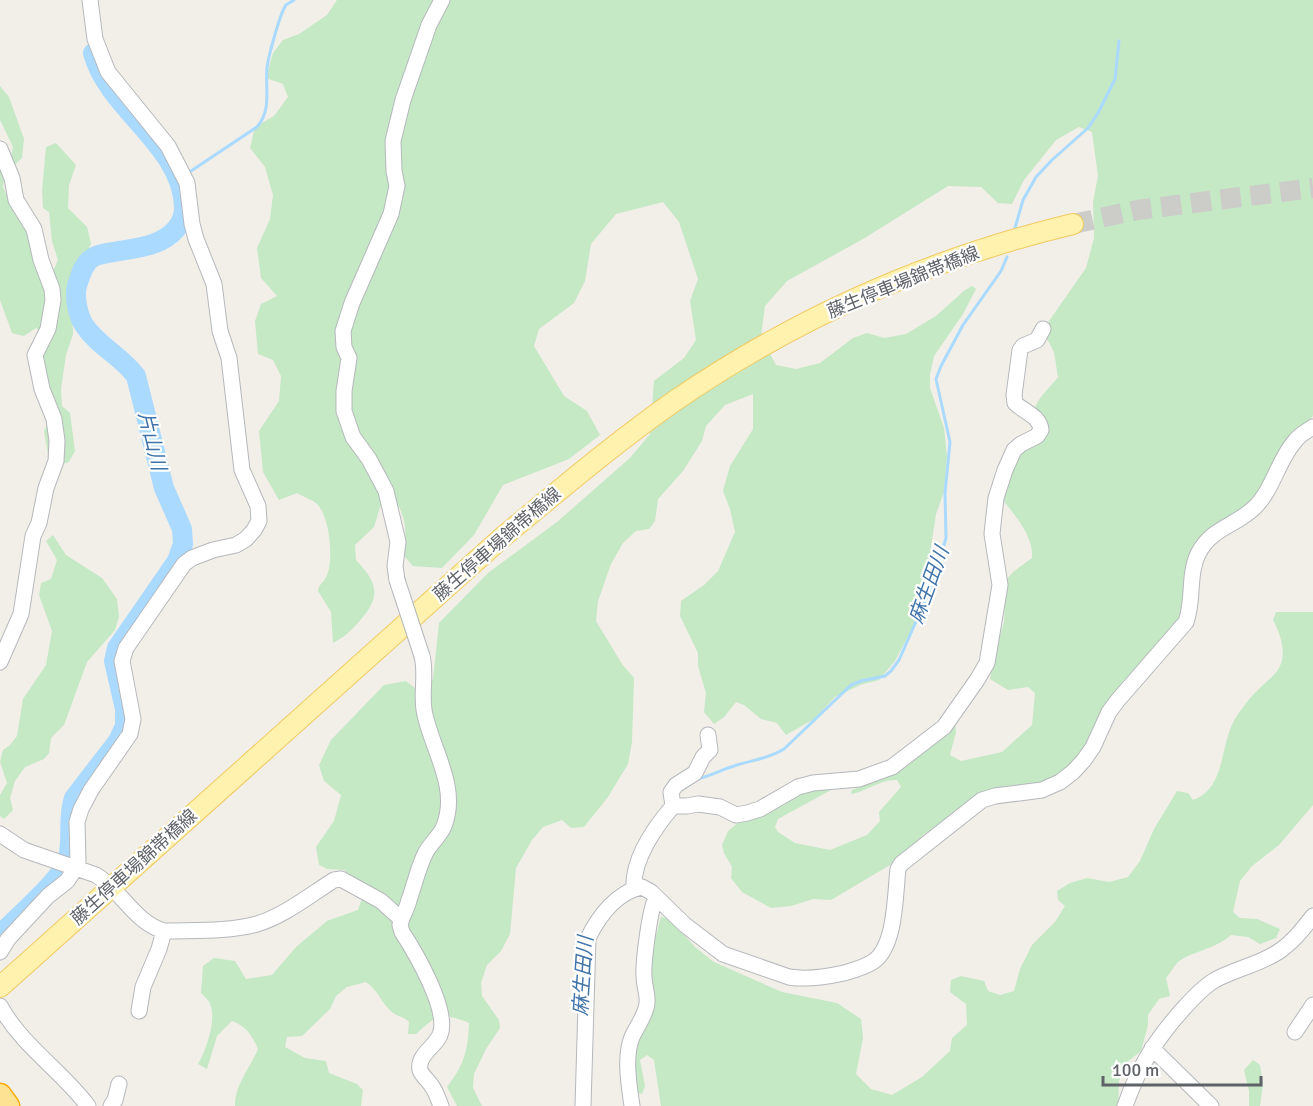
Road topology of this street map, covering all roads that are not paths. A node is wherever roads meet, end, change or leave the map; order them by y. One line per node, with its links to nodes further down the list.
1 (90, 0): 11 (street)
2 (442, 0): 16 (street, bridge)
3 (0, 149): 7 (street)
4 (1072, 225): 12 (main road, 藤生停車場錦帯橋線)
5 (1043, 329): 9 (street)
6 (1313, 427): 14 (street)
7 (0, 662)
8 (708, 735): 9 (street)
9 (673, 806): 13 (street)
10 (0, 834): 11 (street)
11 (68, 867): 12 (street); 18 (street)
12 (111, 887): 17 (street); 19 (main road, 藤生停車場錦帯橋線)
13 (634, 889): 14 (street); 31 (street)
14 (656, 898): 32 (street)
15 (1313, 916): 24 (street)
16 (401, 919): 17 (street); 30 (street)
17 (164, 931): 22 (street)
18 (0, 952)
19 (0, 987)
20 (1313, 1005): 23 (street)
21 (0, 1006): 28 (street)
22 (139, 1011)
23 (1295, 1032)
24 (1152, 1048): 33 (street); 34 (street)
25 (119, 1084): 29 (street)
26 (0, 1095): 27 (highway)
27 (8, 1106)
28 (88, 1106)
29 (111, 1106)
30 (441, 1106)
31 (583, 1106)
32 (632, 1106)
33 (1125, 1106)
34 (1211, 1106)

